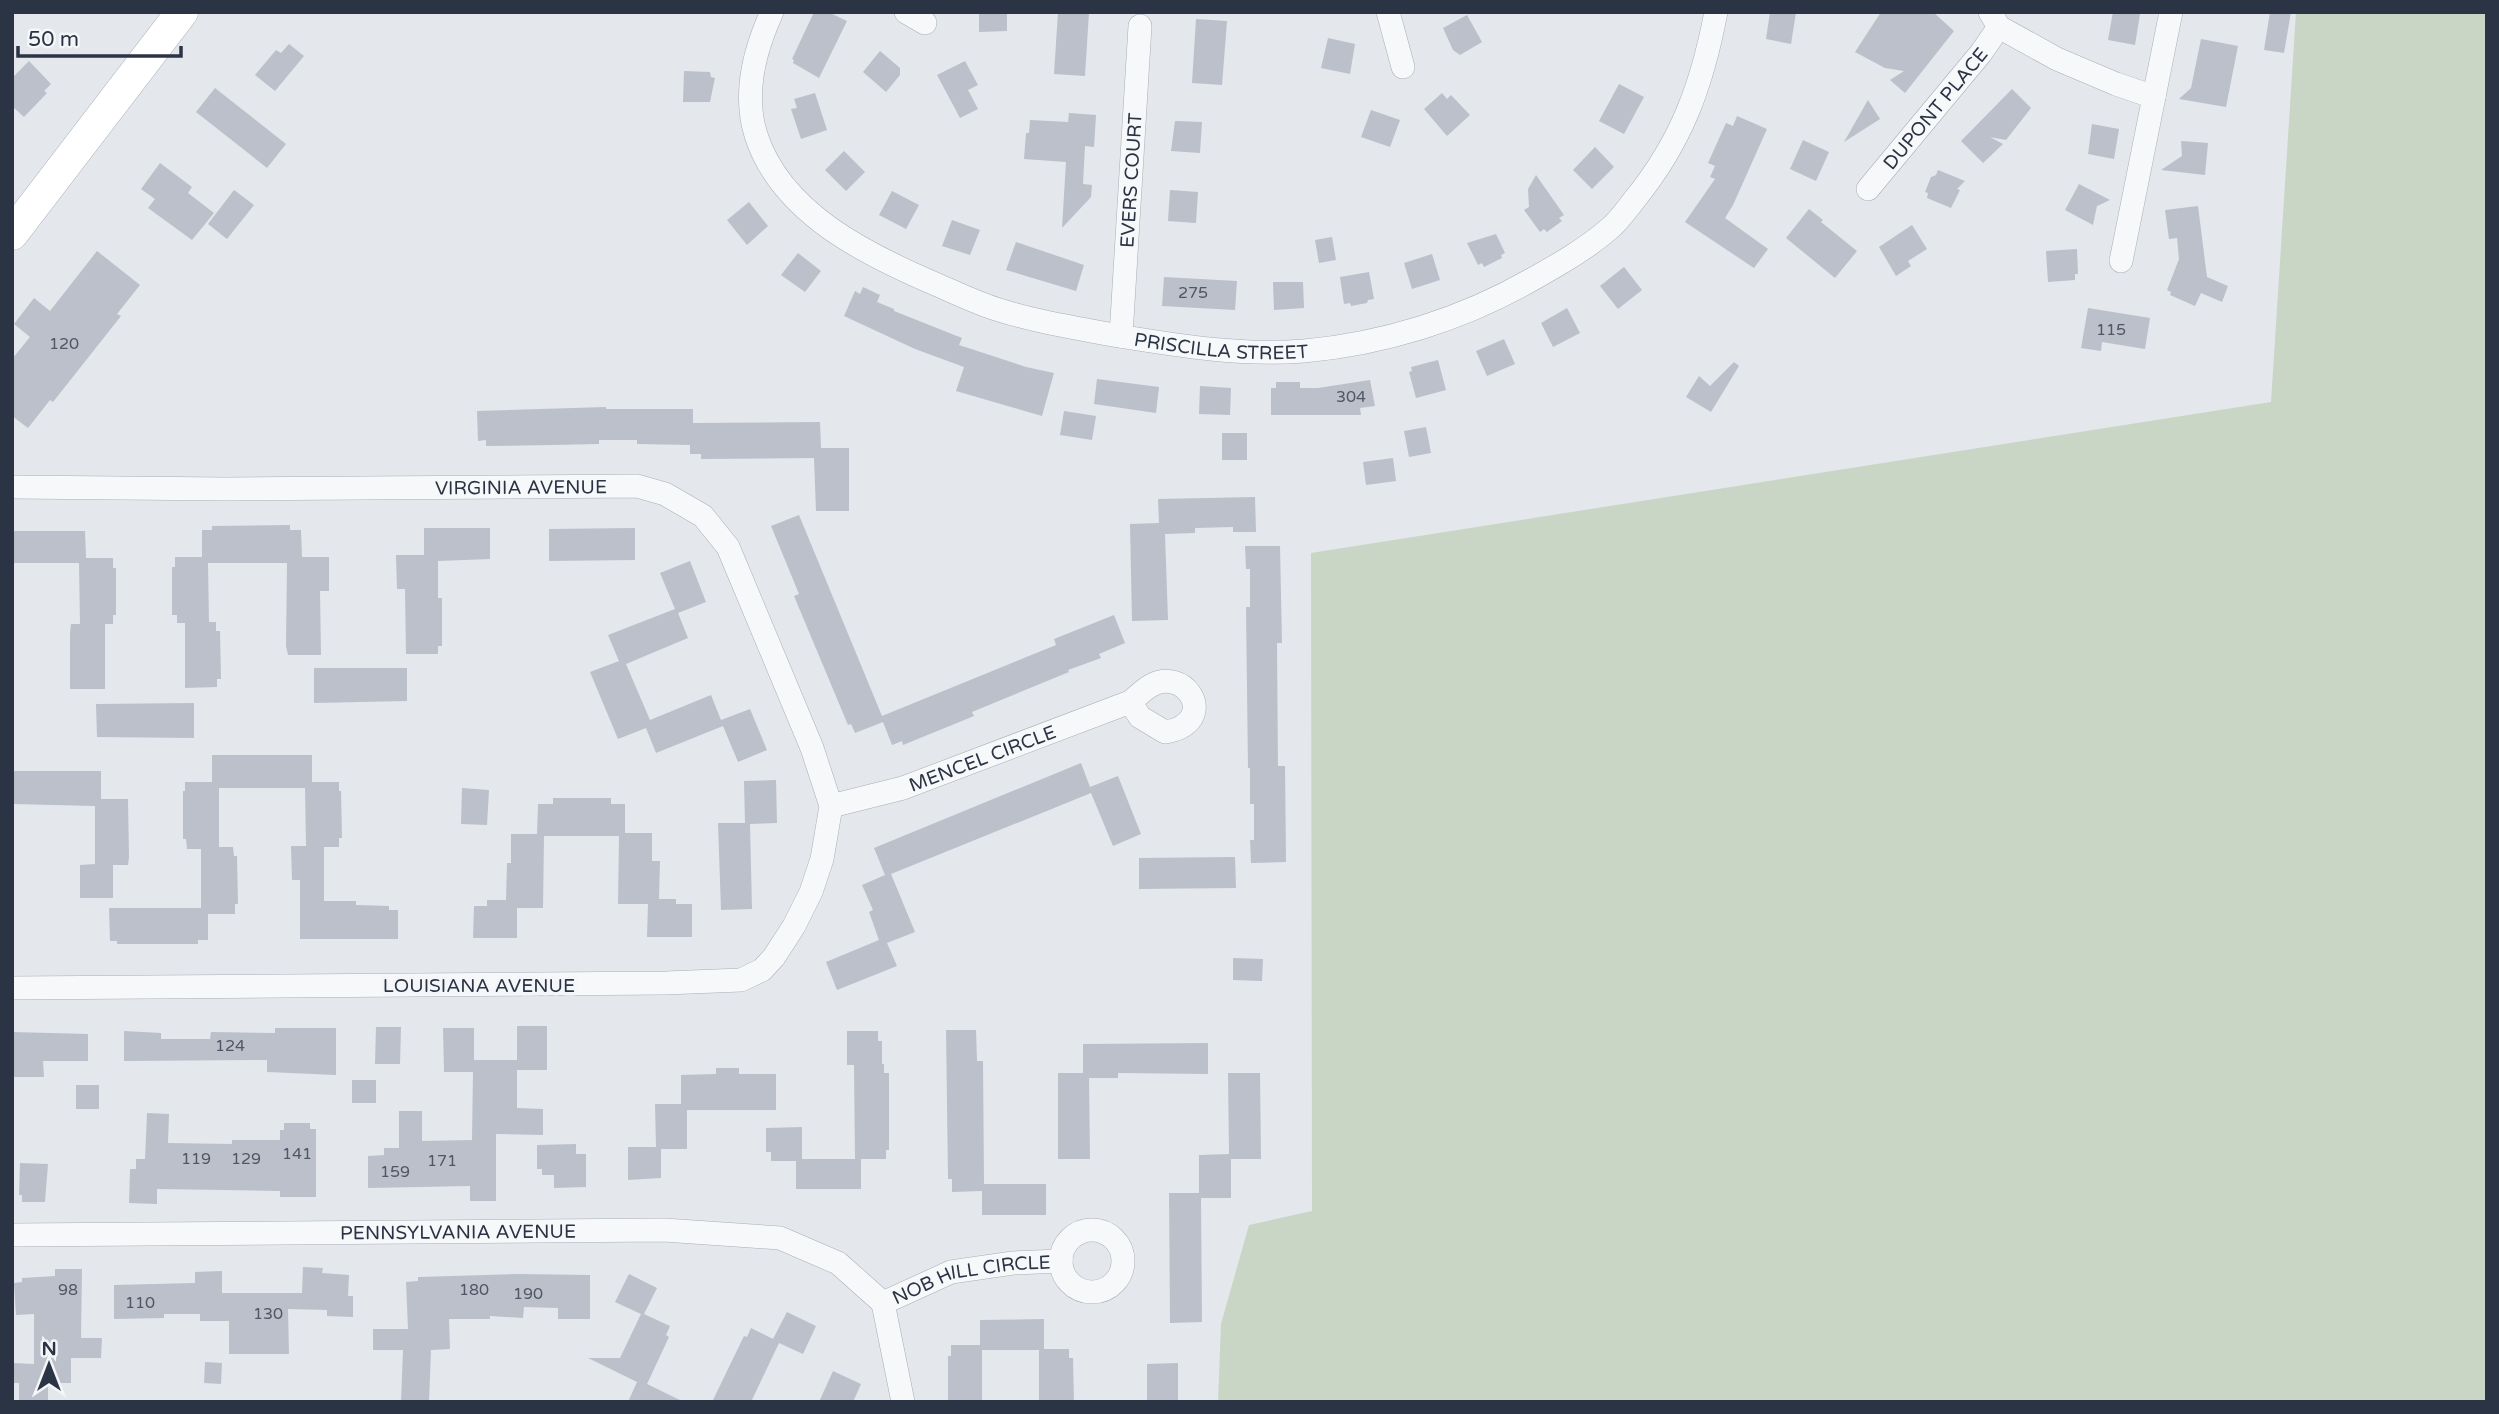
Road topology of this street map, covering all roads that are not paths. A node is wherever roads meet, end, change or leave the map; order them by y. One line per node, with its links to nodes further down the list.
1 (182, 12): 11 (main road)
2 (772, 12): 13 (street, PRISCILLA STREET)
3 (1388, 12): 8 (street)
4 (1716, 12): 13 (street, PRISCILLA STREET)
5 (2171, 12): 9 (street)
6 (1994, 20): 9 (street, DUPONT PLACE); 10 (street, DUPONT PLACE)
7 (1140, 26): 13 (street, EVERS COURT)
8 (1403, 67)
9 (2154, 97): 12 (street)
10 (1868, 189)
11 (12, 234)
12 (2121, 261)
13 (1121, 336)
14 (12, 487): 16 (street, VIRGINIA AVENUE)
15 (1130, 702): 16 (street, MENCEL CIRCLE)
16 (831, 806): 17 (street, LOUISIANA AVENUE)
17 (12, 988)
18 (12, 1236): 20 (street, PENNSYLVANIA AVENUE)
19 (1061, 1261): 20 (street, NOB HILL CIRCLE)
20 (883, 1303): 21 (street)
21 (903, 1402)

